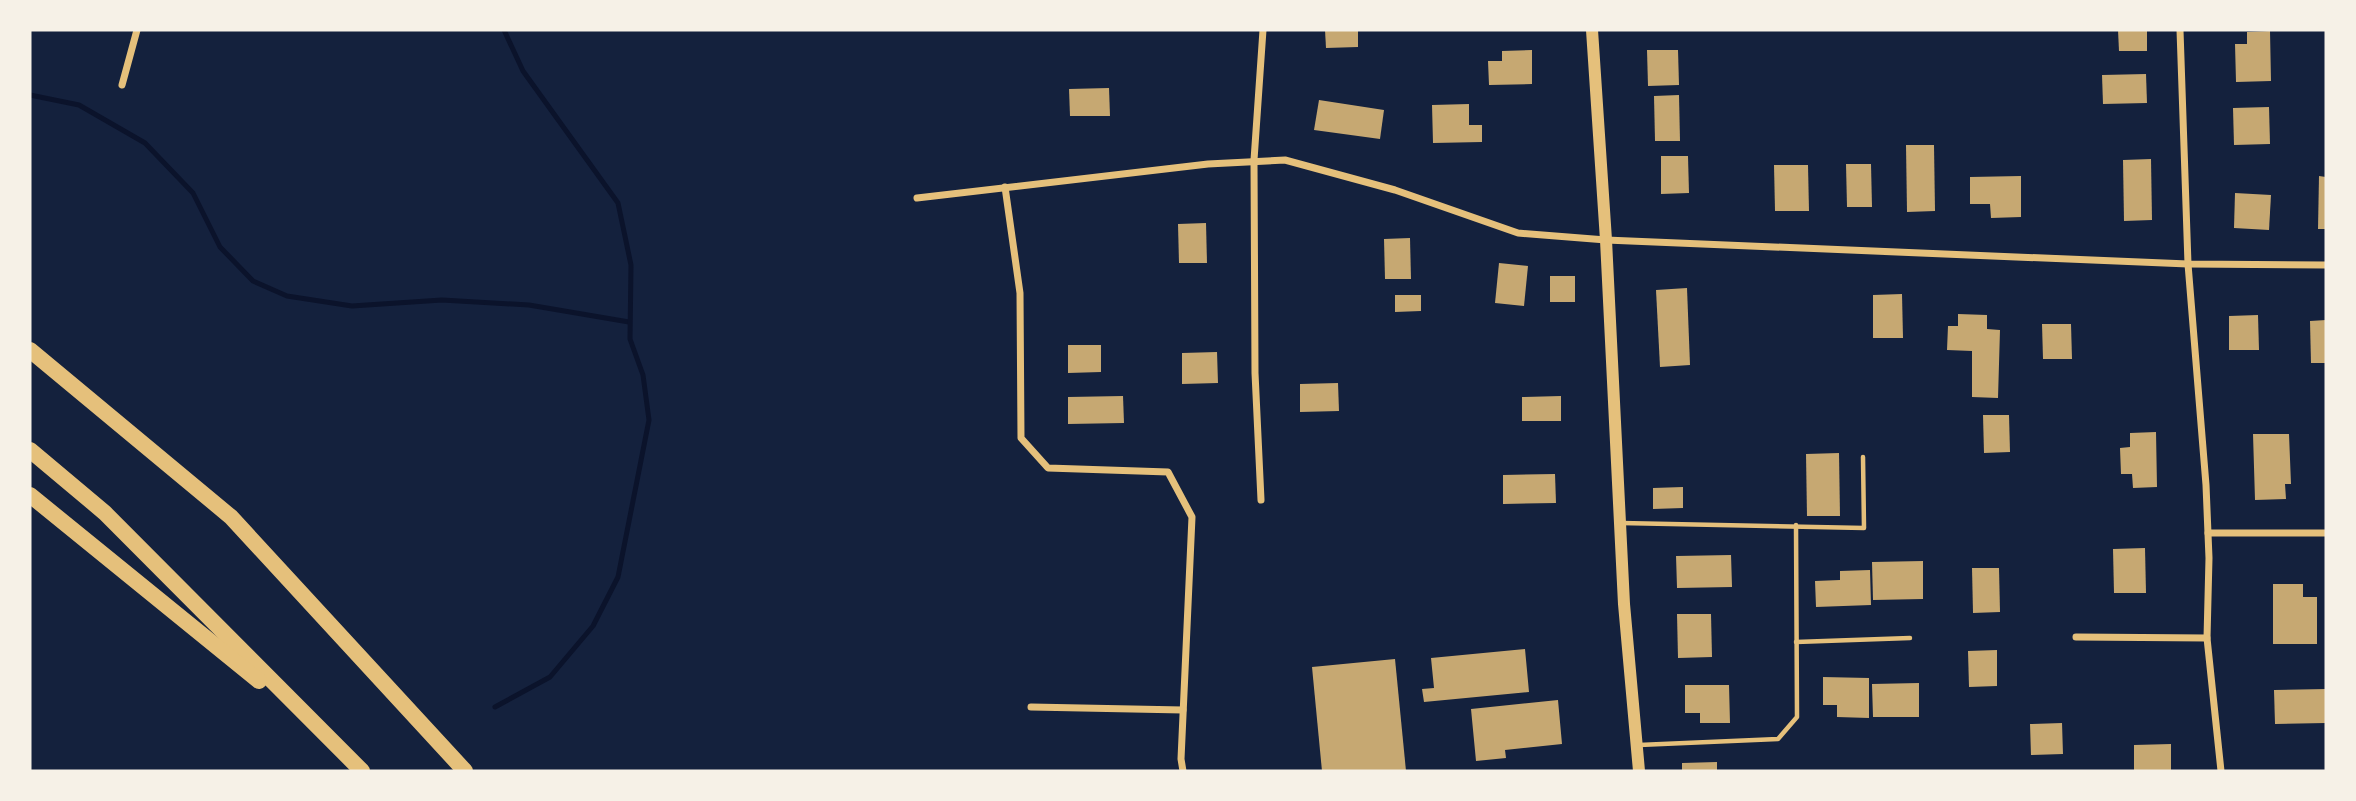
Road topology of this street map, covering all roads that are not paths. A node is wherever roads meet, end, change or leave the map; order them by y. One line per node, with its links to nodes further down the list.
1 (137, 30): 5 (street)
2 (1263, 30): 6 (street)
3 (1592, 30): 9 (main road)
4 (2180, 30): 10 (street)
5 (122, 85)
6 (1254, 160): 7 (street); 9 (street); 16 (street)
7 (1005, 187): 8 (street); 26 (street)
8 (918, 198)
9 (1606, 240): 10 (street); 17 (main road)
10 (2188, 264): 11 (street); 19 (street)
11 (2326, 264)
12 (30, 350): 30 (highway)
13 (30, 450): 27 (highway)
14 (1863, 457): 18 (lane)
15 (30, 495): 27 (highway)
16 (1261, 500)
17 (1621, 523): 18 (lane); 28 (main road)
18 (1796, 525): 24 (lane)
19 (2208, 533): 20 (street); 23 (street)
20 (2326, 533)
21 (2076, 637): 23 (street)
22 (1910, 638): 24 (lane)
23 (2207, 638): 33 (street)
24 (1796, 642): 28 (lane)
25 (1031, 707): 26 (street)
26 (1183, 710): 31 (street)
27 (324, 734): 29 (highway)
28 (1634, 745): 32 (main road)
29 (362, 771)
30 (465, 771)
31 (1183, 771)
32 (1639, 771)
33 (2221, 771)

